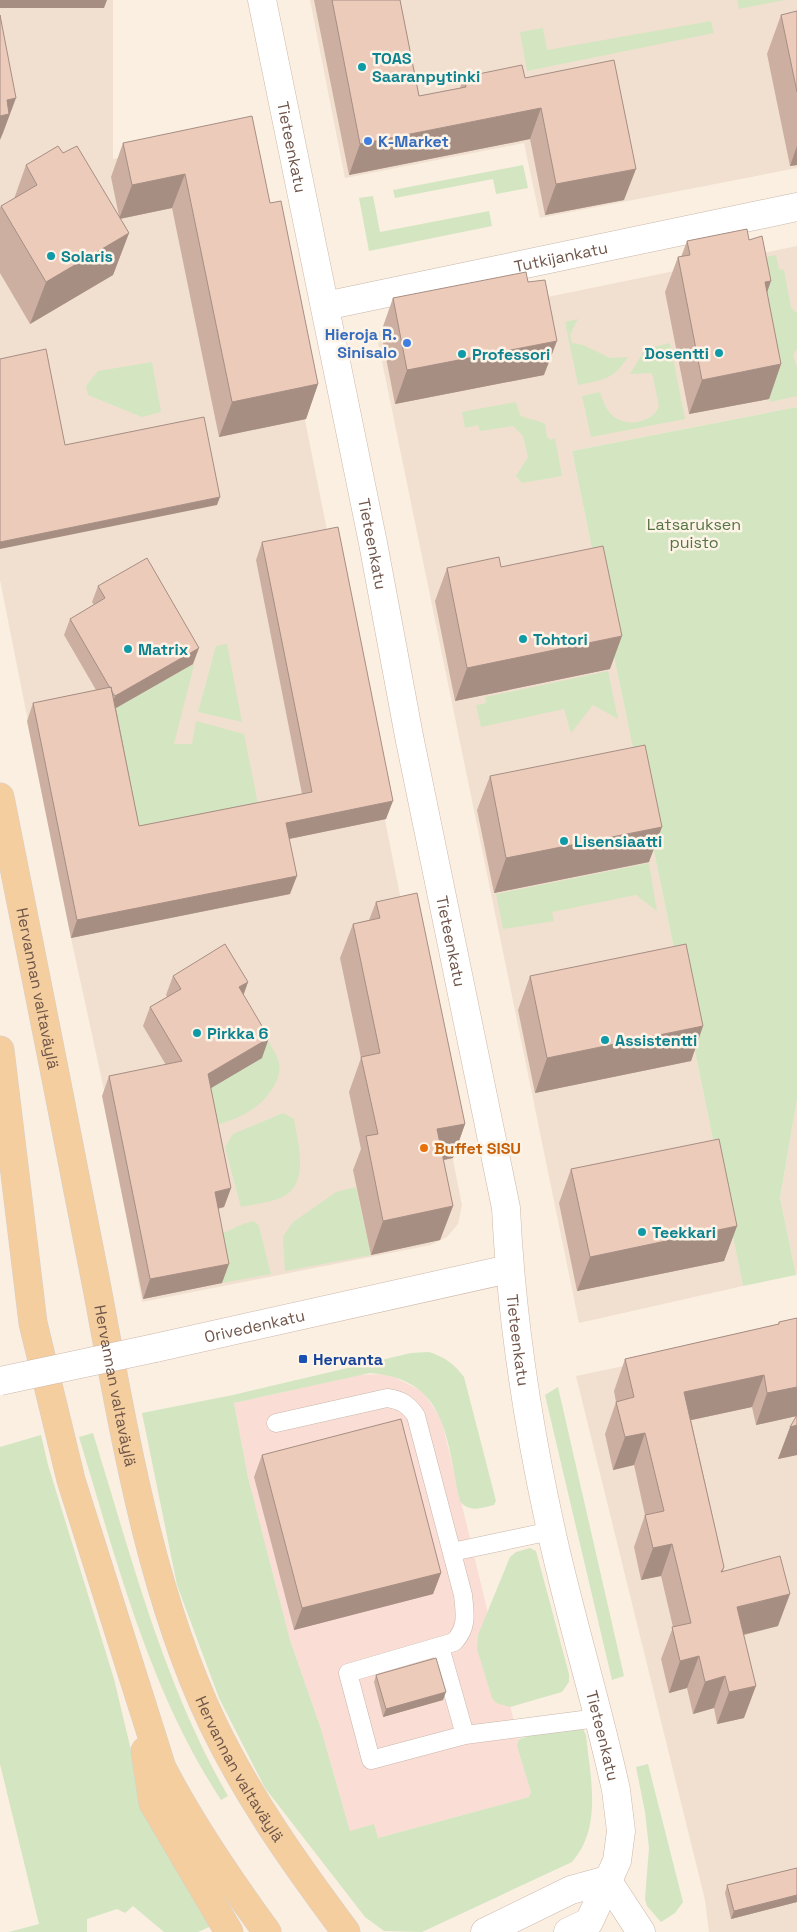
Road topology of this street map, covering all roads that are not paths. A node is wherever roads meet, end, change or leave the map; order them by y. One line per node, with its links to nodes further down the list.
1 (262, 0): 3 (street, Tieteenkatu)
2 (797, 207): 3 (street, Tutkijankatu)
3 (325, 306): 6 (street, Tieteenkatu)
4 (0, 797): 18 (main road, Hervannan valtaväylä)
5 (0, 1050): 12 (main road)
6 (509, 1270): 7 (street, Orivedenkatu, bridge); 9 (street, Tieteenkatu)
7 (0, 1381)
8 (276, 1423): 10 (lane)
9 (551, 1530): 10 (lane); 13 (street, Tieteenkatu)
10 (452, 1552): 11 (lane)
11 (440, 1648): 14 (lane); 14 (lane)
12 (134, 1685): 16 (main road); 17 (main road)
13 (598, 1718): 14 (lane); 15 (street, Tieteenkatu)
14 (465, 1735)
15 (607, 1880): 19 (street); 20 (street, Tieteenkatu); 21 (street)
16 (229, 1932)
17 (267, 1932)
18 (346, 1932)
19 (486, 1932)
20 (568, 1932)
21 (641, 1932)

